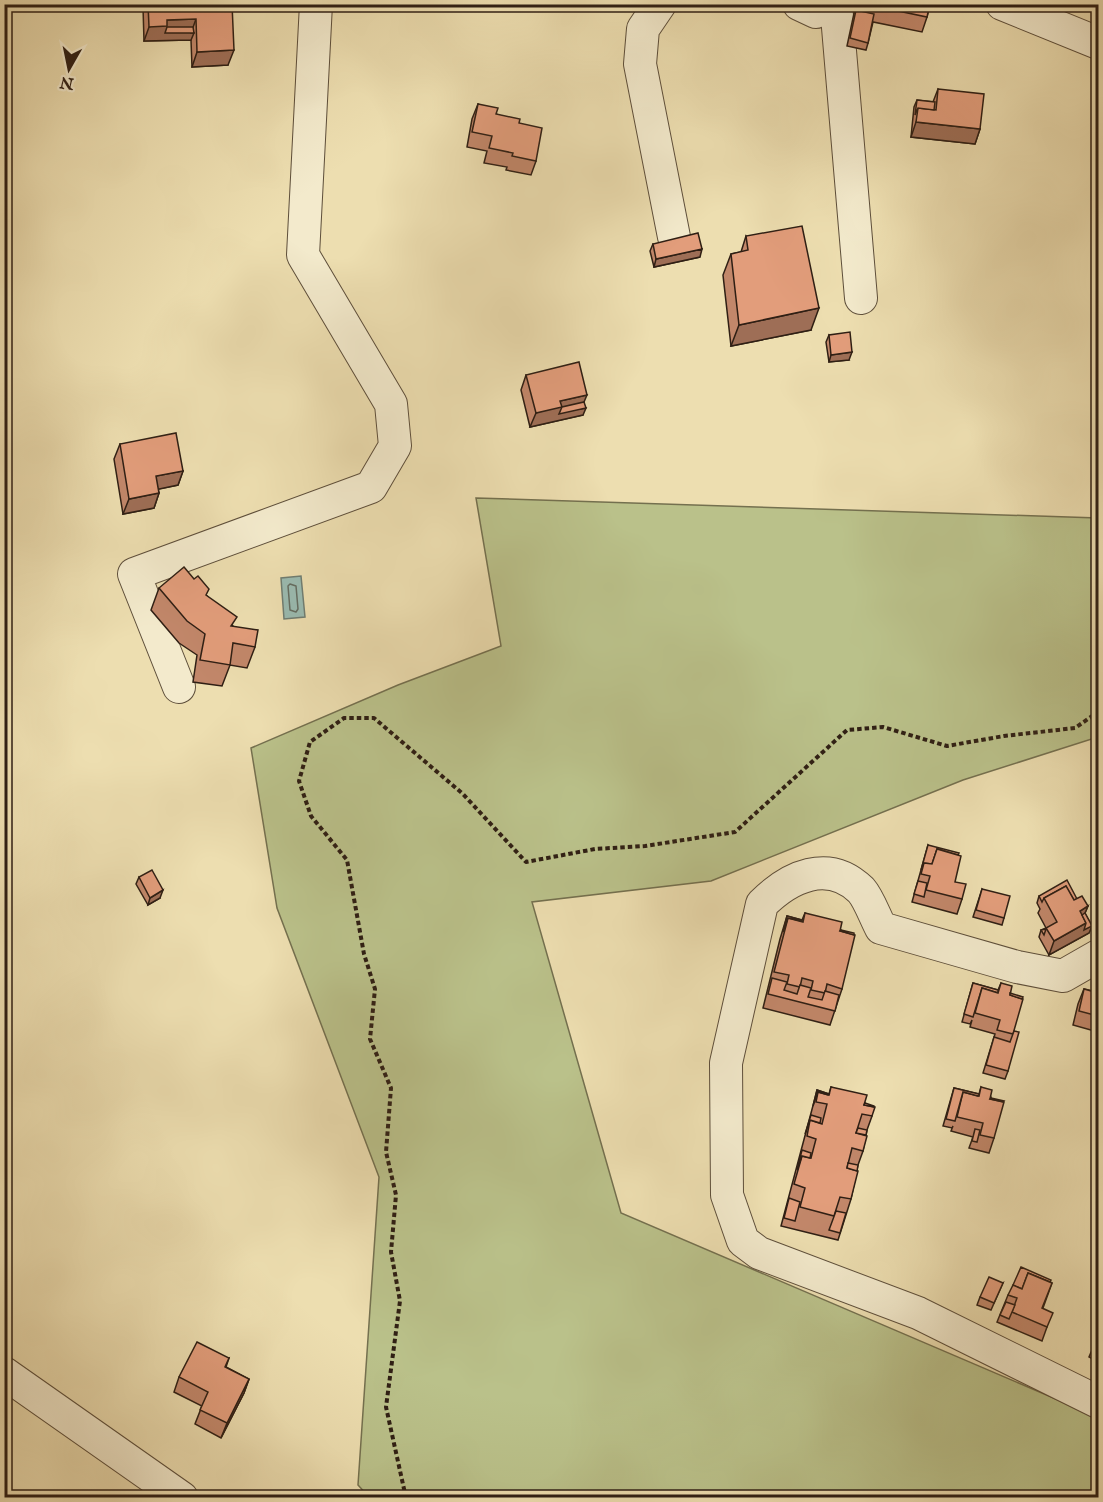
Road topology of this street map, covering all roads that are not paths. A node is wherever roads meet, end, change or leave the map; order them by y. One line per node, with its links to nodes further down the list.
1 (316, 4): 11 (street)
2 (660, 4): 9 (street)
3 (799, 4): 4 (street)
4 (832, 4)
5 (836, 4): 10 (street)
6 (1002, 4): 7 (street)
7 (1040, 11): 8 (street)
8 (1098, 43)
9 (674, 237)
10 (861, 298)
11 (178, 687)
12 (1098, 956): 14 (street)
13 (4, 1373): 15 (street)
14 (1098, 1402)
15 (182, 1497)

